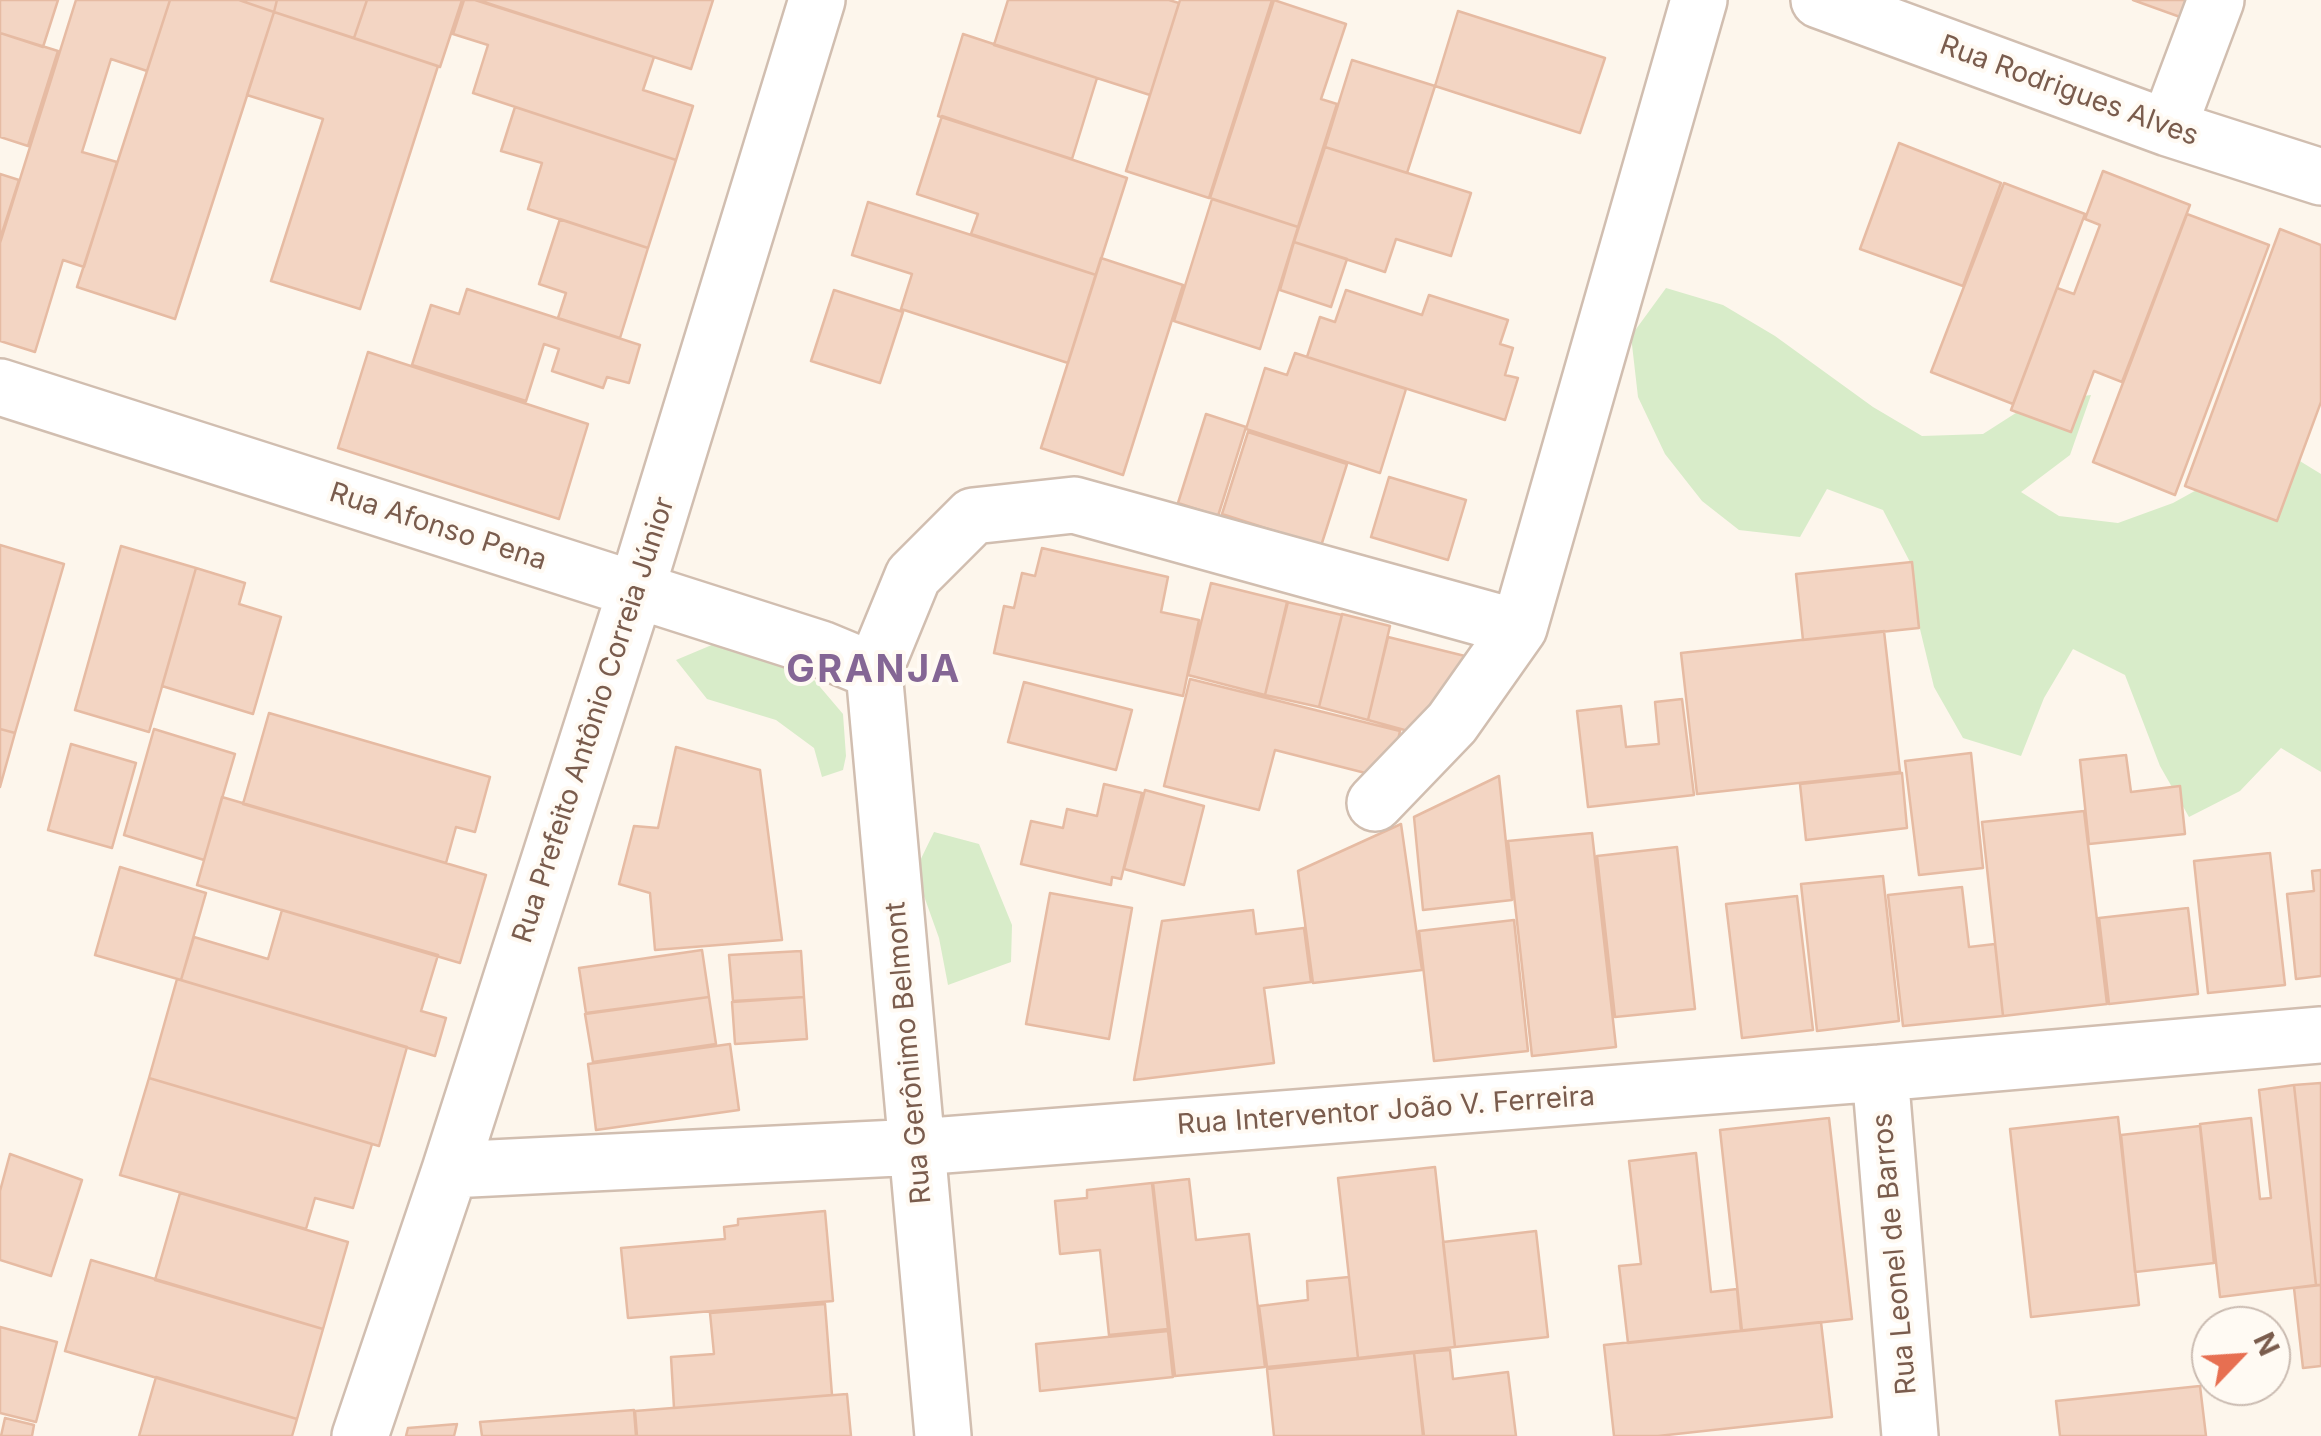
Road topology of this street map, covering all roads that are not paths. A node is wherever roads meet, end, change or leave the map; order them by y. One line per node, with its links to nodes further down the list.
1 (818, 0): 8 (street, Rua Prefeito Antônio Correia Júnior)
2 (1699, 0): 9 (street)
3 (1818, 0): 5 (street, Rua Rodrigues Alves)
4 (2216, 0): 5 (street)
5 (2168, 128): 6 (street, Rua Rodrigues Alves)
6 (2321, 176)
7 (0, 388): 8 (street, Rua Afonso Pena)
8 (636, 590): 10 (street, Rua Afonso Pena); 15 (street, Rua Prefeito Antônio Correia Júnior)
9 (1519, 628): 10 (street); 11 (street)
10 (874, 671): 14 (street, Rua Gerônimo Belmont)
11 (1376, 803)
12 (2321, 1035): 13 (street, Rua Interventor João V. Ferreira)
13 (1880, 1073): 14 (street, Rua Interventor João V. Ferreira); 18 (street, Rua Leonel de Barros)
14 (918, 1147): 15 (street, Rua Interventor João V. Ferreira); 17 (street, Rua Gerônimo Belmont)
15 (450, 1170): 16 (street, Rua Prefeito Antônio Correia Júnior)
16 (360, 1436)
17 (944, 1436)
18 (1910, 1436)

